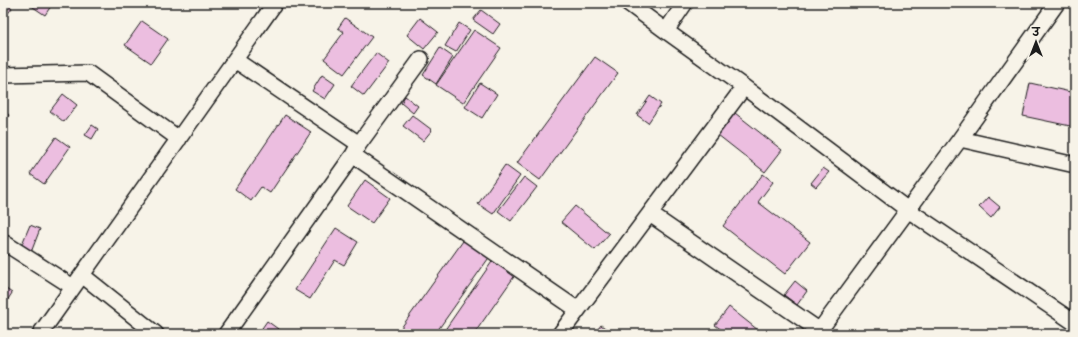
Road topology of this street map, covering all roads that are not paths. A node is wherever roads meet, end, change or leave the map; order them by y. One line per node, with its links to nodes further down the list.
1 (275, 3): 7 (street)
2 (628, 3): 5 (street)
3 (685, 3): 5 (street)
4 (1057, 3): 11 (street)
5 (666, 31): 9 (street)
6 (420, 59): 12 (street)
7 (235, 60): 10 (street); 12 (street)
8 (3, 75): 10 (street)
9 (744, 87): 14 (street); 15 (street)
10 (179, 139): 17 (street)
11 (960, 139): 13 (street); 14 (street)
12 (356, 150): 19 (street); 24 (street)
13 (1075, 165)
14 (908, 210): 20 (street); 21 (street)
15 (650, 214): 19 (street); 21 (street)
16 (3, 242): 18 (street)
17 (82, 275): 18 (street); 23 (street)
18 (74, 287): 22 (street)
19 (578, 310): 25 (street)
20 (1075, 323)
21 (819, 332)
22 (40, 334)
23 (156, 334)
24 (226, 334)
25 (560, 334)

